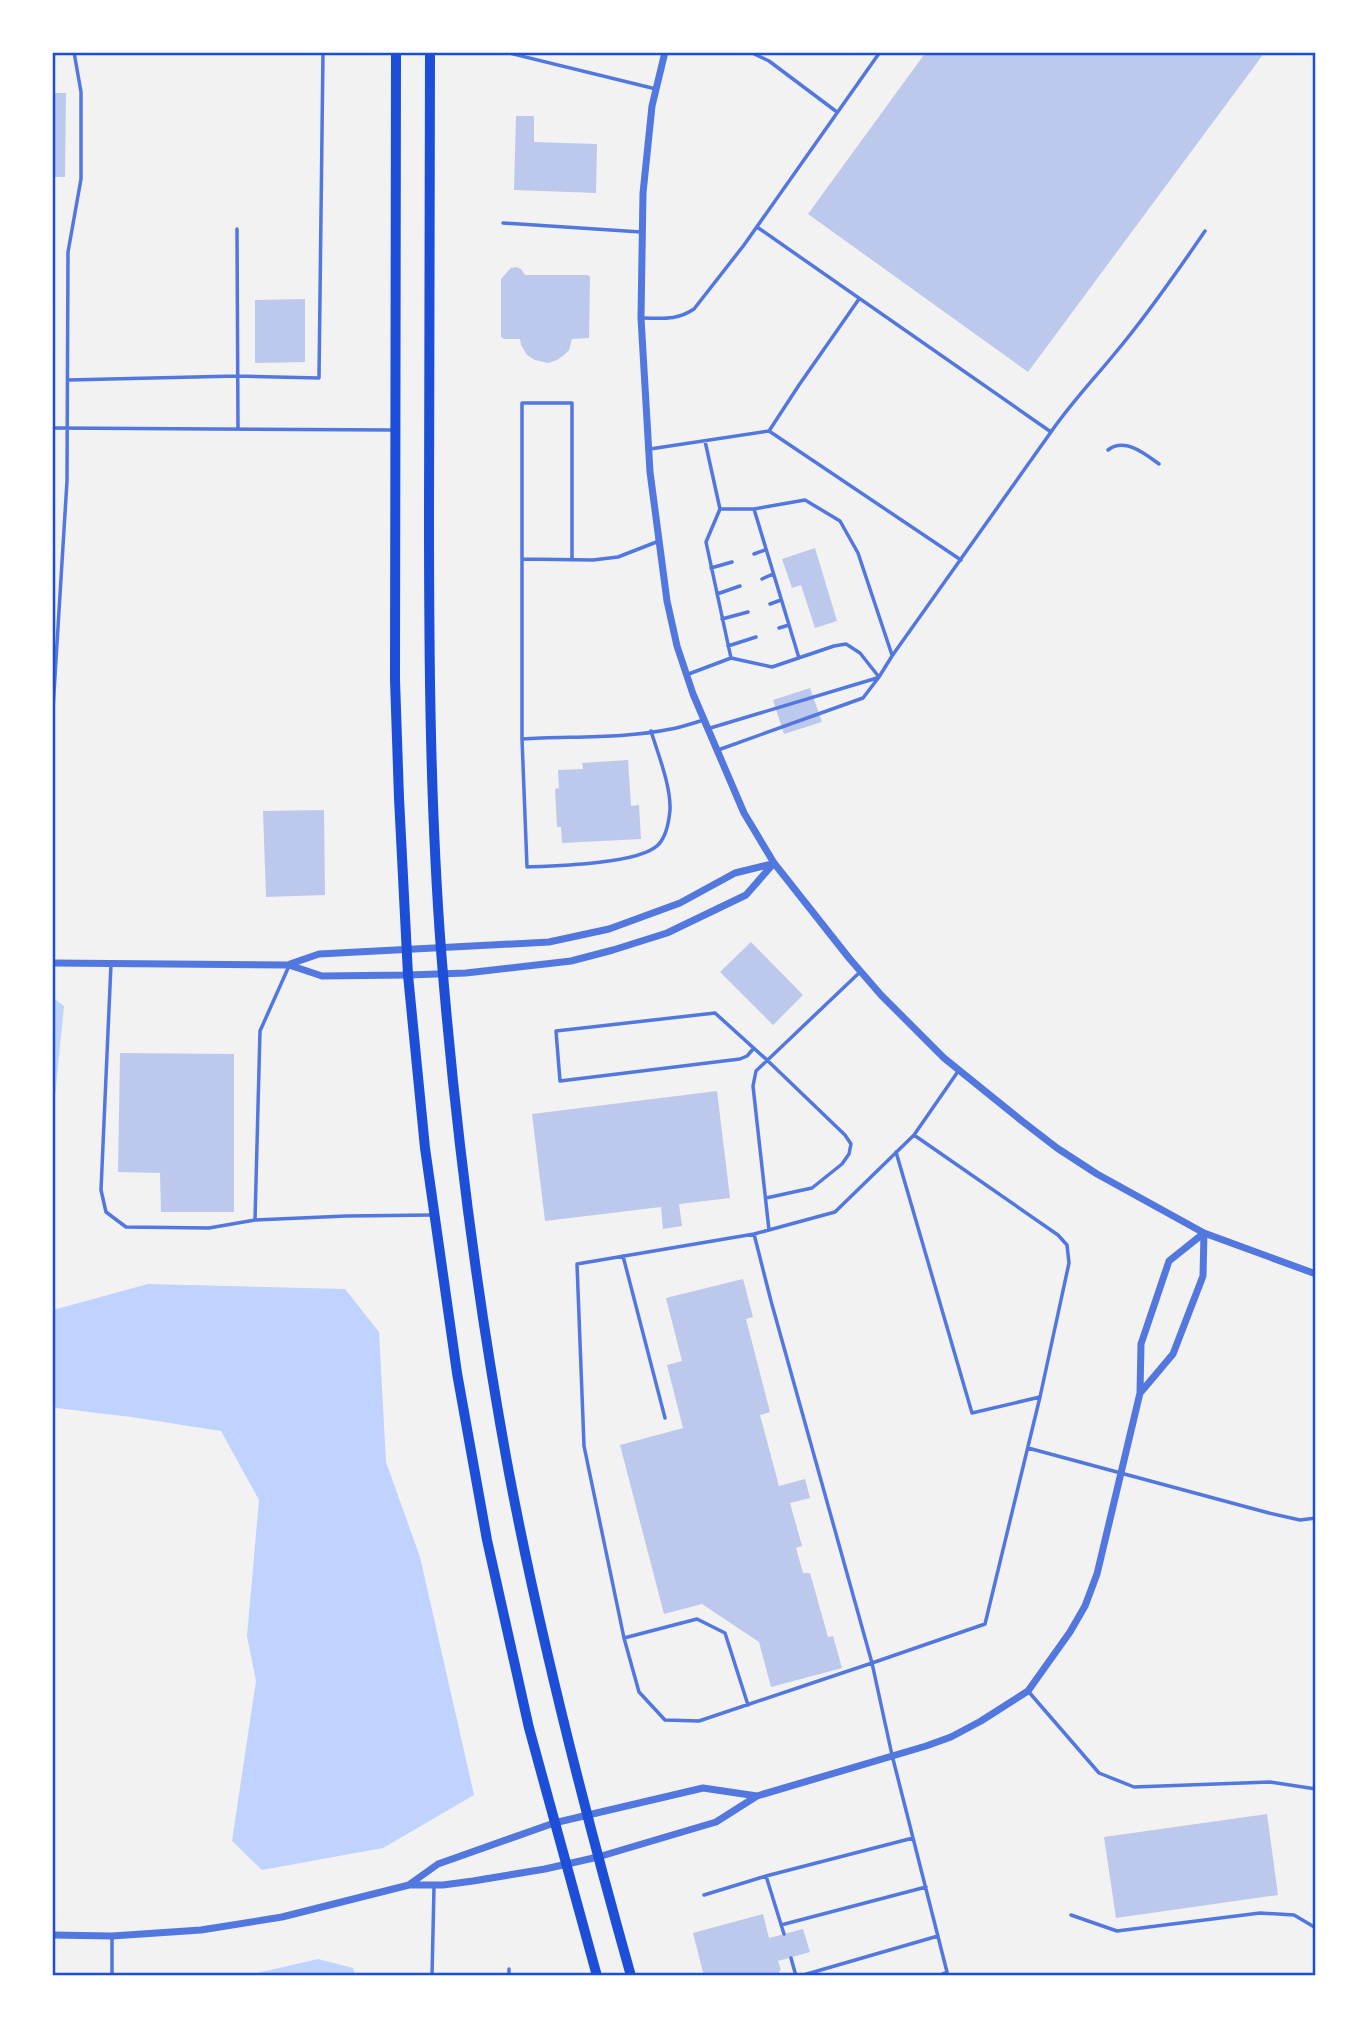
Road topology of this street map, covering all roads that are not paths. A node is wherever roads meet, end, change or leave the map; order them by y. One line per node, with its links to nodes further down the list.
1 (74, 52): 19 (lane)
2 (323, 52): 18 (lane)
3 (396, 52): 23 (main road)
4 (430, 52): 64 (main road)
5 (505, 52): 9 (lane)
6 (665, 52): 9 (street)
7 (750, 52): 10 (lane)
8 (880, 52): 10 (lane)
9 (656, 89): 15 (street)
10 (837, 112): 12 (lane)
11 (503, 223): 15 (lane)
12 (757, 227): 16 (lane); 17 (lane)
13 (237, 229): 18 (lane)
14 (1205, 231): 25 (lane)
15 (641, 232): 17 (street)
16 (859, 299): 24 (lane); 25 (lane)
17 (641, 318): 27 (street)
18 (237, 376): 19 (lane); 22 (lane)
19 (68, 380): 21 (lane)
20 (52, 428): 21 (lane)
21 (68, 428): 22 (lane); 58 (lane)
22 (237, 429): 23 (lane)
23 (395, 430): 65 (main road)
24 (769, 431): 26 (lane); 37 (lane)
25 (1051, 432): 37 (lane)
26 (705, 441): 27 (lane); 30 (lane)
27 (648, 449): 32 (street)
28 (1108, 450): 29 (lane)
29 (1159, 464)
30 (720, 509): 31 (lane); 39 (lane)
31 (754, 509): 33 (lane); 52 (lane)
32 (659, 541): 36 (lane); 55 (street)
33 (766, 550): 34 (lane); 40 (lane)
34 (754, 554)
35 (522, 559): 36 (lane); 36 (lane); 61 (lane)
36 (572, 560)
37 (961, 561): 52 (lane)
38 (732, 562): 39 (lane)
39 (711, 568): 43 (lane)
40 (773, 574): 41 (lane); 44 (lane)
41 (762, 579)
42 (740, 586): 43 (lane)
43 (717, 594): 47 (lane)
44 (782, 600): 45 (lane); 48 (lane)
45 (770, 604)
46 (748, 612): 47 (lane)
47 (722, 619): 51 (lane)
48 (789, 625): 49 (lane); 54 (lane)
49 (779, 628)
50 (756, 637): 51 (lane)
51 (728, 646): 53 (lane)
52 (892, 656): 56 (lane)
53 (731, 658): 54 (lane); 55 (lane)
54 (799, 658): 56 (lane)
55 (687, 674): 57 (street)
56 (879, 677): 59 (lane); 62 (lane)
57 (704, 720): 59 (street); 60 (lane)
58 (52, 725)
59 (707, 729): 62 (street)
60 (651, 731): 61 (lane); 61 (lane)
61 (522, 739)
62 (716, 751): 63 (street)
63 (774, 863): 64 (street); 69 (street); 70 (street)
64 (441, 948): 65 (street); 70 (main road)
65 (406, 949): 68 (street); 71 (main road)
66 (52, 963): 67 (street)
67 (111, 963): 68 (street); 79 (lane)
68 (289, 964): 71 (street); 79 (lane)
69 (860, 972): 73 (lane); 74 (street)
70 (443, 974): 71 (street); 98 (main road)
71 (408, 975): 78 (main road)
72 (754, 1048): 72 (lane); 73 (lane)
73 (767, 1060): 77 (lane); 77 (lane)
74 (959, 1070): 75 (lane); 81 (street)
75 (914, 1135): 76 (lane); 86 (lane)
76 (896, 1152): 80 (lane); 86 (lane)
77 (766, 1198): 80 (lane)
78 (434, 1215): 79 (lane); 99 (main road)
79 (256, 1220)
80 (769, 1230): 82 (lane)
81 (1204, 1233): 84 (street); 85 (street); 85 (street)
82 (754, 1234): 83 (lane); 92 (lane)
83 (623, 1256): 87 (lane); 91 (lane)
84 (1315, 1274)
85 (1140, 1393): 89 (street)
86 (1040, 1397): 88 (lane)
87 (665, 1418)
88 (1028, 1448): 89 (lane); 92 (lane)
89 (1121, 1473): 90 (lane); 93 (street)
90 (1315, 1518)
91 (624, 1638): 94 (lane); 94 (lane)
92 (872, 1663): 94 (lane); 95 (lane)
93 (1028, 1691): 95 (street); 96 (lane)
94 (748, 1704)
95 (892, 1755): 97 (street); 100 (lane)
96 (1315, 1789)
97 (757, 1796): 98 (street); 101 (street)
98 (587, 1815): 99 (street); 101 (main road)
99 (554, 1823): 102 (main road); 104 (street)
100 (913, 1838): 103 (lane); 106 (lane)
101 (598, 1857): 102 (street); 121 (main road)
102 (566, 1863): 105 (street); 120 (main road)
103 (766, 1876): 107 (lane); 109 (lane)
104 (409, 1885): 105 (street); 113 (street)
105 (434, 1885): 118 (lane)
106 (926, 1887): 109 (lane); 114 (lane)
107 (704, 1895)
108 (1071, 1914): 110 (lane)
109 (781, 1925): 111 (lane)
110 (1315, 1928)
111 (784, 1934)
112 (52, 1935): 113 (street)
113 (111, 1936): 117 (lane)
114 (938, 1936): 122 (lane); 123 (lane)
115 (791, 1958): 122 (lane)
116 (509, 1969): 119 (lane)
117 (112, 1976)
118 (432, 1976)
119 (509, 1976)
120 (597, 1976)
121 (631, 1976)
122 (798, 1976)
123 (938, 1976)

